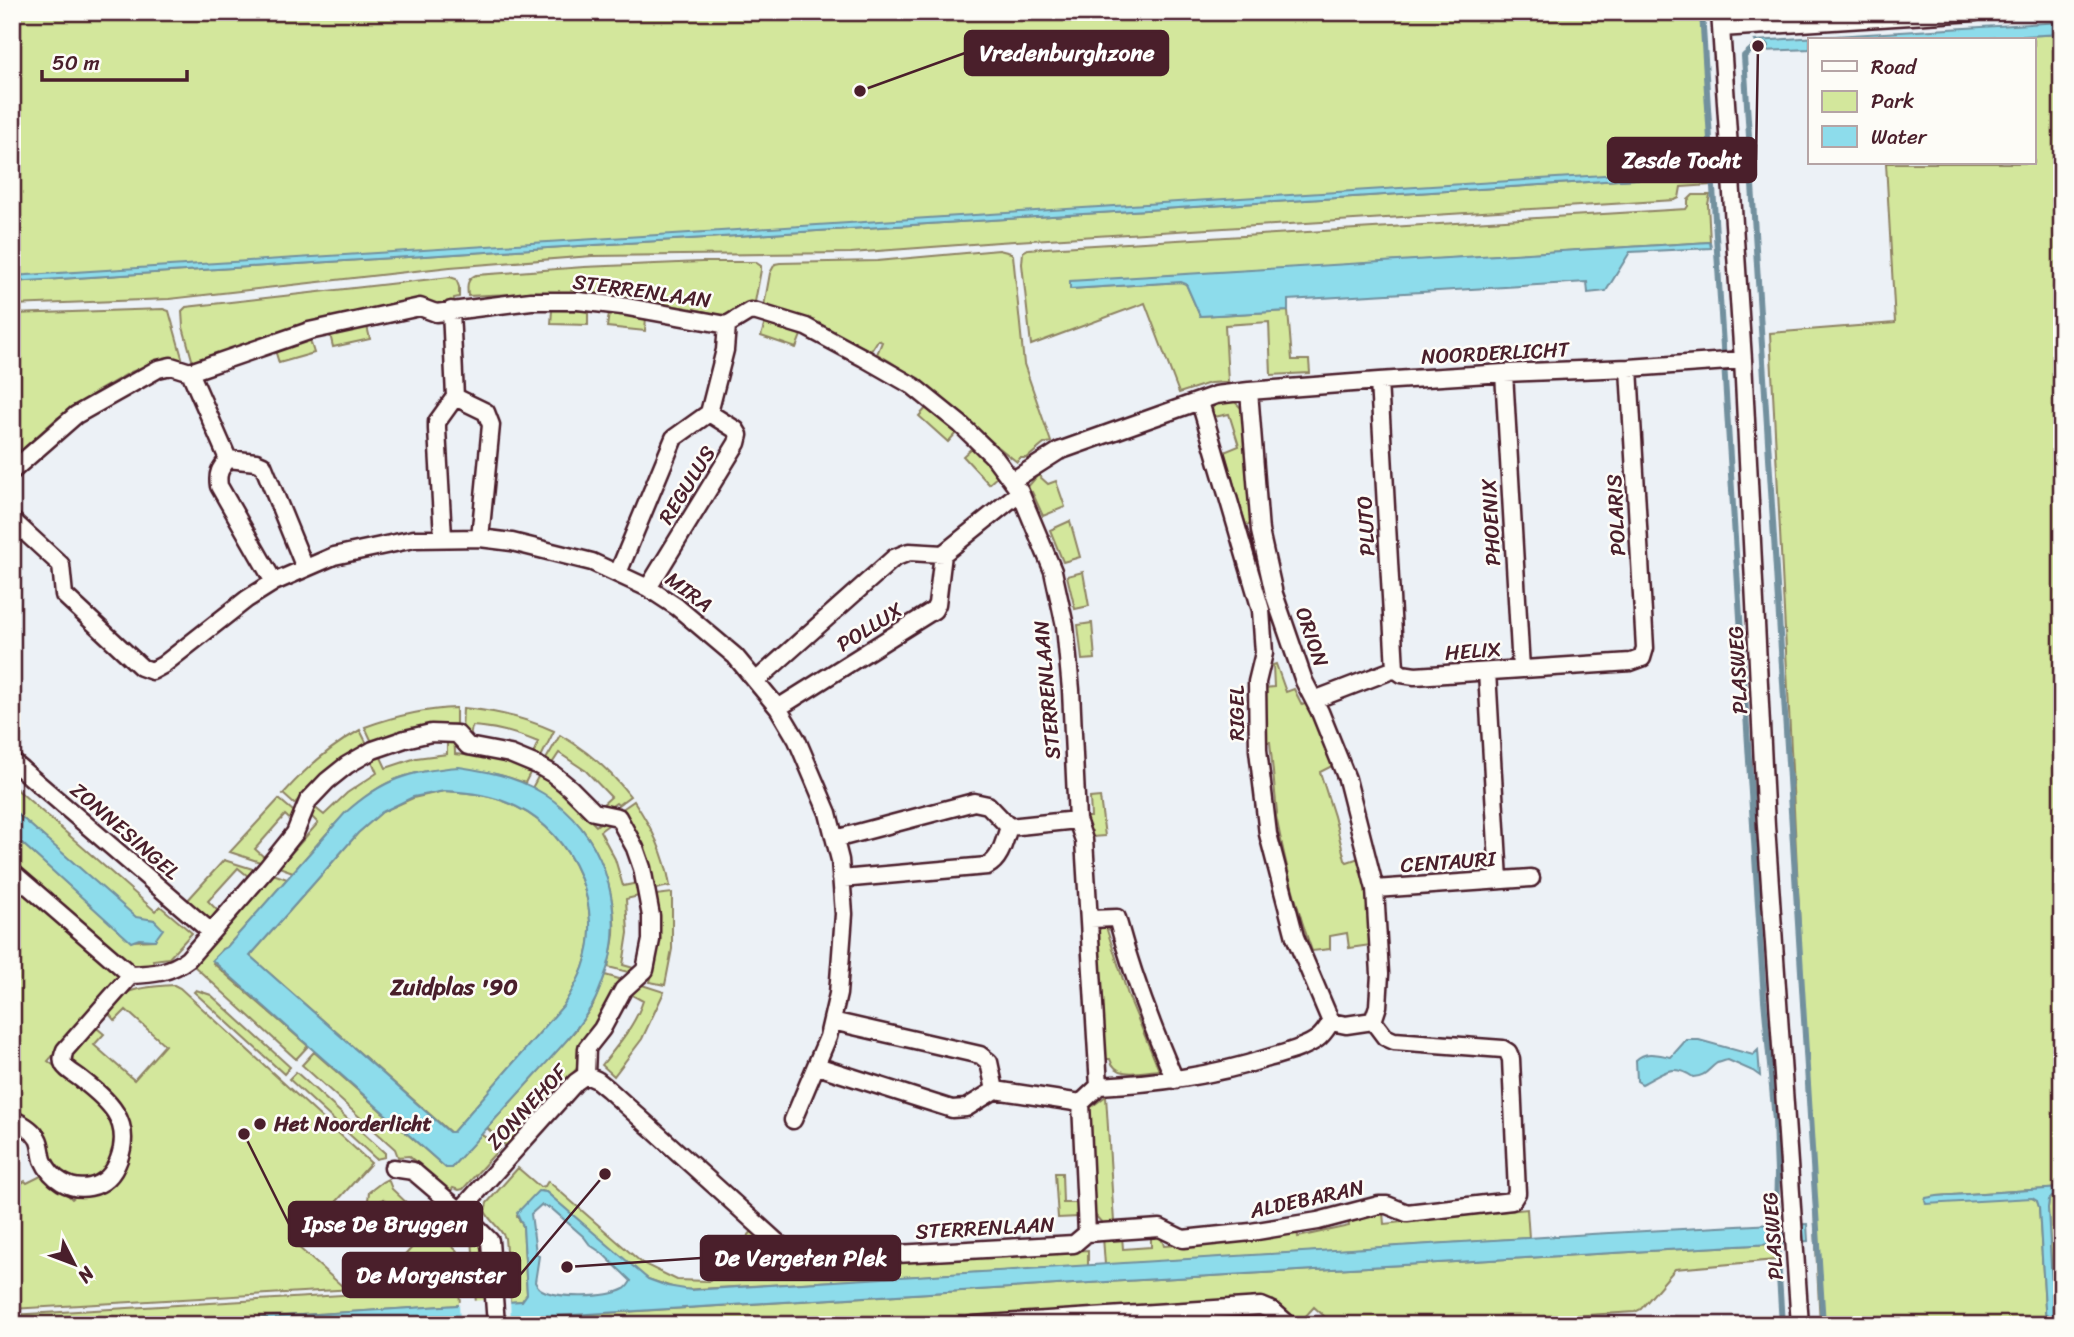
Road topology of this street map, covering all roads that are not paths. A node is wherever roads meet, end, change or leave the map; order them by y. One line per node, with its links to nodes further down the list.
1 (1974, 12): 2 (street)
2 (1720, 20): 5 (street, PLASWEG)
3 (451, 310): 4 (street, STERRENLAAN); 7 (street, STERRENLAAN); 11 (street)
4 (727, 325): 13 (street, REGULUS); 16 (street, STERRENLAAN)
5 (1743, 360): 6 (street, NOORDERLICHT); 62 (street, PLASWEG)
6 (1629, 368): 8 (street, NOORDERLICHT); 25 (street, POLARIS)
7 (190, 373): 14 (street); 15 (street, STERRENLAAN)
8 (1504, 373): 9 (street, NOORDERLICHT); 27 (street, PHOENIX)
9 (1379, 381): 10 (street, NOORDERLICHT); 26 (street, PLUTO)
10 (1249, 391): 12 (street); 30 (street, ORION)
11 (455, 397): 18 (street); 19 (street)
12 (1200, 401): 16 (street); 46 (street, RIGEL)
13 (709, 413): 22 (street, REGULUS); 24 (street, REGULUS)
14 (228, 459): 21 (street); 23 (street)
15 (12, 471)
16 (1016, 486): 20 (street); 33 (street, STERRENLAAN)
17 (12, 520): 23 (street, MIRA)
18 (443, 537): 19 (street, MIRA); 21 (street, MIRA)
19 (480, 538): 22 (street, MIRA)
20 (943, 554): 29 (street, POLLUX); 31 (street, POLLUX)
21 (305, 568): 23 (street, MIRA)
22 (618, 573): 24 (street, MIRA)
23 (274, 582)
24 (648, 588): 29 (street, MIRA)
25 (1642, 659): 27 (street, HELIX)
26 (1395, 669): 28 (street, HELIX); 30 (street)
27 (1521, 669): 28 (street, HELIX)
28 (1487, 672): 39 (street)
29 (757, 680): 31 (street, MIRA)
30 (1314, 700): 40 (street, ORION)
31 (778, 708): 35 (street, MIRA)
32 (12, 761): 42 (street, ZONNESINGEL)
33 (1077, 820): 34 (street); 41 (street, STERRENLAAN)
34 (1009, 827): 35 (street); 38 (street)
35 (835, 839): 38 (street, MIRA)
36 (12, 872): 43 (street)
37 (1531, 878): 39 (street, CENTAURI)
38 (841, 879): 44 (street, MIRA)
39 (1499, 880): 40 (street, CENTAURI)
40 (1375, 888): 45 (street, CENTAURI)
41 (1090, 919): 49 (street); 50 (street, STERRENLAAN)
42 (211, 932): 43 (street, ZONNEHOF); 48 (street, ZONNEHOF)
43 (131, 975): 53 (street)
44 (832, 1021): 47 (street, MIRA); 51 (street)
45 (1373, 1021): 46 (street); 57 (street, ALDEBARAN)
46 (1331, 1023): 49 (street)
47 (817, 1066): 51 (street); 54 (street, MIRA)
48 (586, 1075): 56 (street, ZONNEHOF); 57 (street, STERRENLAAN)
49 (1175, 1080): 50 (street)
50 (1099, 1086): 52 (street)
51 (995, 1090): 52 (street)
52 (1081, 1103): 57 (street, STERRENLAAN)
53 (12, 1119)
54 (793, 1120)
55 (393, 1168): 56 (street)
56 (460, 1211): 59 (street)
57 (1087, 1233)
58 (1080, 1321): 60 (street); 61 (street)
59 (496, 1325)
60 (972, 1325)
61 (1289, 1325)
62 (1800, 1325)

